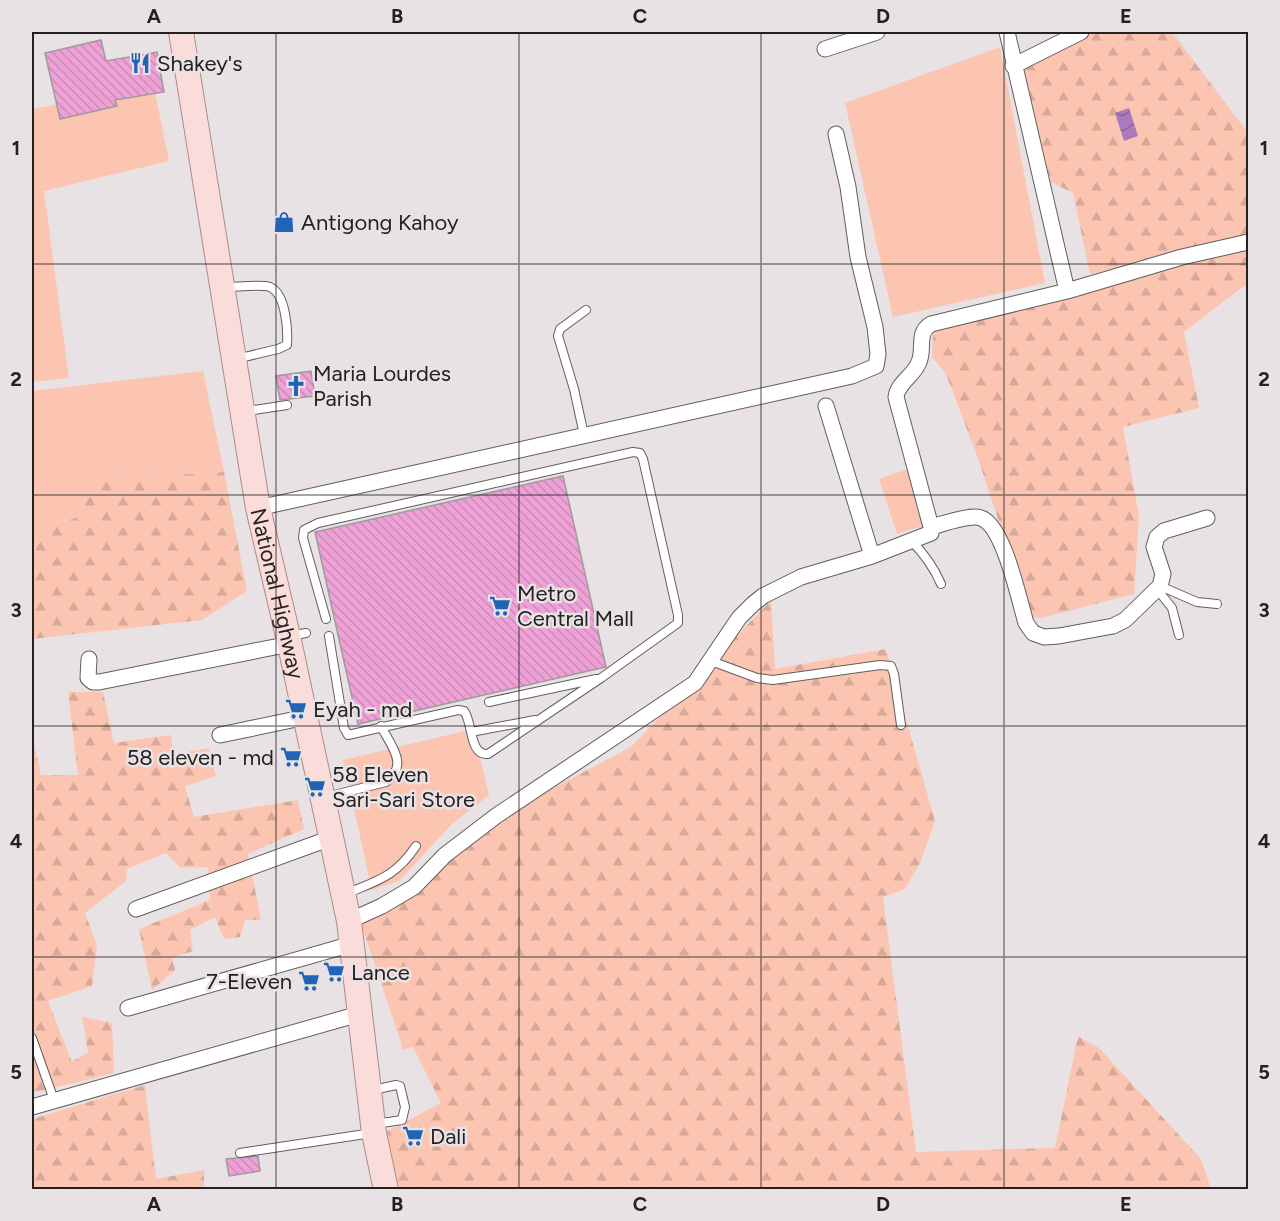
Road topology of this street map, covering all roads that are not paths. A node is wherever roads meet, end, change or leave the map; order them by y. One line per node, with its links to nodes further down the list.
1 (181, 32): 9 (main road, National Highway)
2 (877, 32): 5 (street)
3 (1007, 32): 6 (street)
4 (1081, 32): 6 (street)
5 (825, 49)
6 (1013, 66): 10 (street)
7 (836, 134): 16 (street)
8 (1248, 242): 10 (street)
9 (222, 286): 12 (main road, National Highway); 12 (lane)
10 (1067, 291): 19 (street)
11 (586, 310): 16 (lane)
12 (234, 359): 15 (main road, National Highway)
13 (287, 405): 15 (lane)
14 (826, 406): 21 (street)
15 (242, 412): 17 (main road, National Highway)
16 (584, 435): 17 (street)
17 (258, 508): 28 (main road, National Highway)
18 (1208, 518): 23 (street)
19 (931, 527): 20 (street); 23 (street)
20 (911, 540): 21 (street); 22 (lane)
21 (872, 556): 30 (street)
22 (941, 584)
23 (1158, 587): 24 (lane); 26 (lane)
24 (1217, 604)
25 (326, 619): 31 (lane)
26 (1179, 635)
27 (330, 636): 36 (lane)
28 (295, 638): 29 (street); 33 (main road, National Highway)
29 (89, 659)
30 (711, 661): 35 (lane); 44 (street)
31 (601, 678): 32 (lane); 34 (lane)
32 (489, 702)
33 (306, 717): 38 (street); 39 (main road, National Highway)
34 (538, 719): 37 (lane); 37 (lane)
35 (901, 725)
36 (381, 726): 37 (lane); 39 (lane)
37 (471, 732)
38 (220, 735)
39 (322, 798): 40 (main road, National Highway)
40 (331, 838): 42 (main road, National Highway); 43 (street)
41 (416, 846): 42 (lane)
42 (343, 895): 44 (main road, National Highway)
43 (136, 909)
44 (351, 932): 45 (street); 46 (main road, National Highway)
45 (128, 1008)
46 (359, 1014): 48 (main road, National Highway); 49 (street)
47 (32, 1038): 49 (lane)
48 (369, 1091): 51 (main road, National Highway); 51 (lane)
49 (54, 1100): 50 (street)
50 (32, 1107)
51 (373, 1128): 52 (lane); 53 (main road, National Highway)
52 (240, 1153)
53 (386, 1190)

